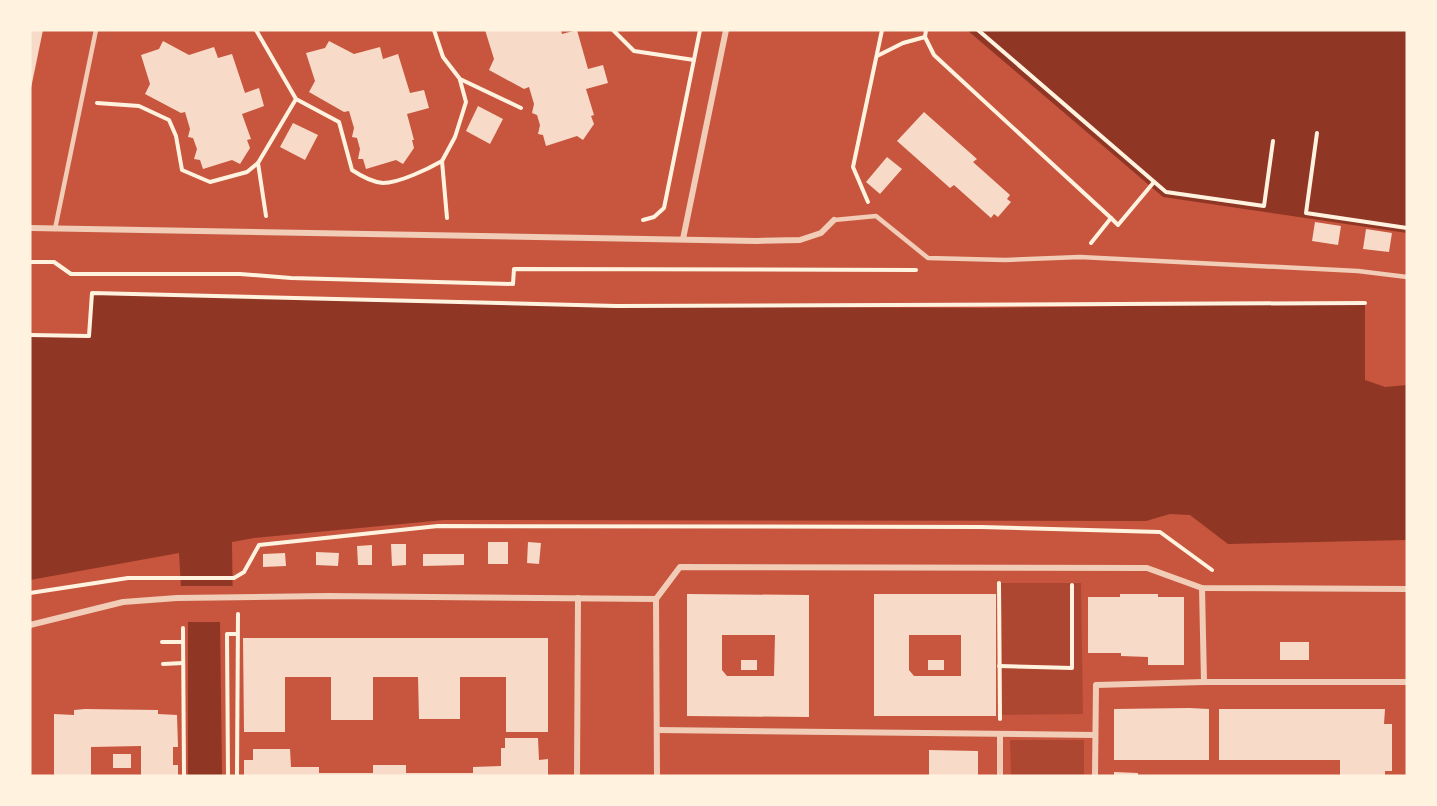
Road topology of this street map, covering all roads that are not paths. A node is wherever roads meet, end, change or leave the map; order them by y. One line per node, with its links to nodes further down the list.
1 (96, 30): 5 (lane)
2 (726, 30): 6 (street)
3 (834, 220): 6 (street); 7 (lane)
4 (30, 228): 5 (street)
5 (55, 228): 6 (street)
6 (683, 239)
7 (1407, 277)
8 (1202, 588): 9 (street); 11 (street); 13 (street)
9 (1407, 589)
10 (578, 598): 11 (street); 12 (street); 18 (street)
11 (656, 599): 15 (street)
12 (30, 626)
13 (1204, 682): 14 (street); 17 (street)
14 (1407, 682)
15 (657, 730): 16 (street); 19 (street)
16 (1000, 734): 17 (street); 20 (street)
17 (1095, 735): 21 (street)
18 (578, 776)
19 (657, 776)
20 (1000, 776)
21 (1095, 776)

